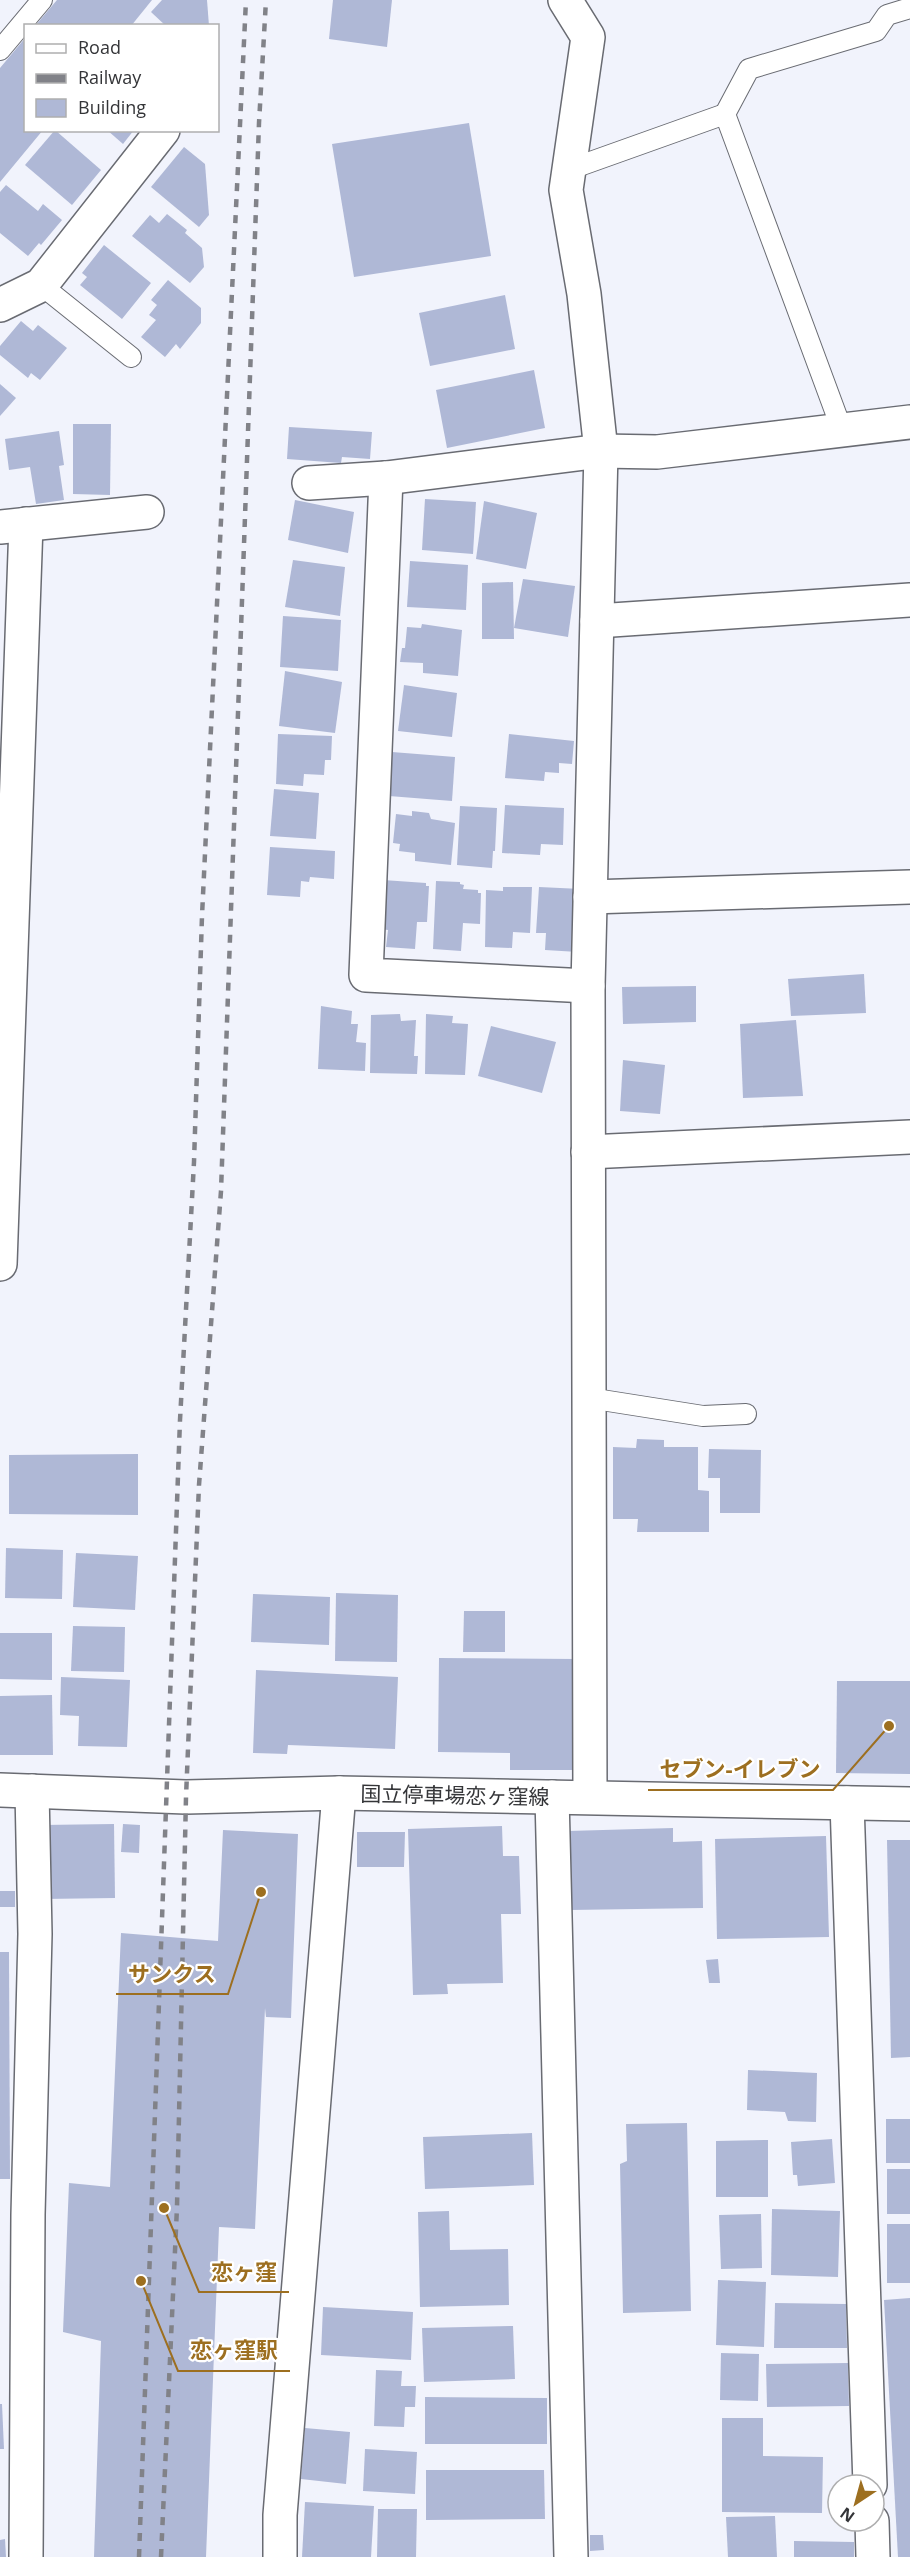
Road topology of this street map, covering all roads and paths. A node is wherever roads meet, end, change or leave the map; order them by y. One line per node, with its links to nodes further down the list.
1 (42, 0): 4 (lane)
2 (565, 0): 7 (street)
3 (910, 8): 5 (lane)
4 (0, 50)
5 (725, 114): 7 (lane); 12 (lane)
6 (161, 132): 8 (street)
7 (568, 170): 13 (street)
8 (41, 285): 9 (street); 10 (lane)
9 (0, 304)
10 (131, 357)
11 (910, 422): 12 (street)
12 (842, 430): 13 (street)
13 (601, 451): 14 (street); 19 (street)
14 (386, 478): 15 (street); 22 (street)
15 (309, 483)
16 (147, 512): 17 (street)
17 (13, 526): 25 (street)
18 (910, 600): 19 (street)
19 (597, 621): 21 (street)
20 (910, 887): 21 (street)
21 (590, 897): 22 (street)
22 (588, 986): 24 (street)
23 (910, 1137): 24 (street)
24 (588, 1152): 26 (street)
25 (0, 1264)
26 (589, 1398): 27 (lane); 31 (street)
27 (746, 1414)
28 (16, 1790): 29 (street, 国立停車場恋ヶ窪線); 36 (street)
29 (339, 1793): 30 (street, 国立停車場恋ヶ窪線); 37 (street)
30 (552, 1797): 31 (street, 国立停車場恋ヶ窪線); 38 (street)
31 (590, 1797): 32 (street, 国立停車場恋ヶ窪線)
32 (846, 1803): 33 (street, 国立停車場恋ヶ窪線); 34 (street)
33 (910, 1804)
34 (870, 2473)
35 (872, 2533): 39 (street)
36 (26, 2557)
37 (280, 2557)
38 (571, 2557)
39 (873, 2557)

